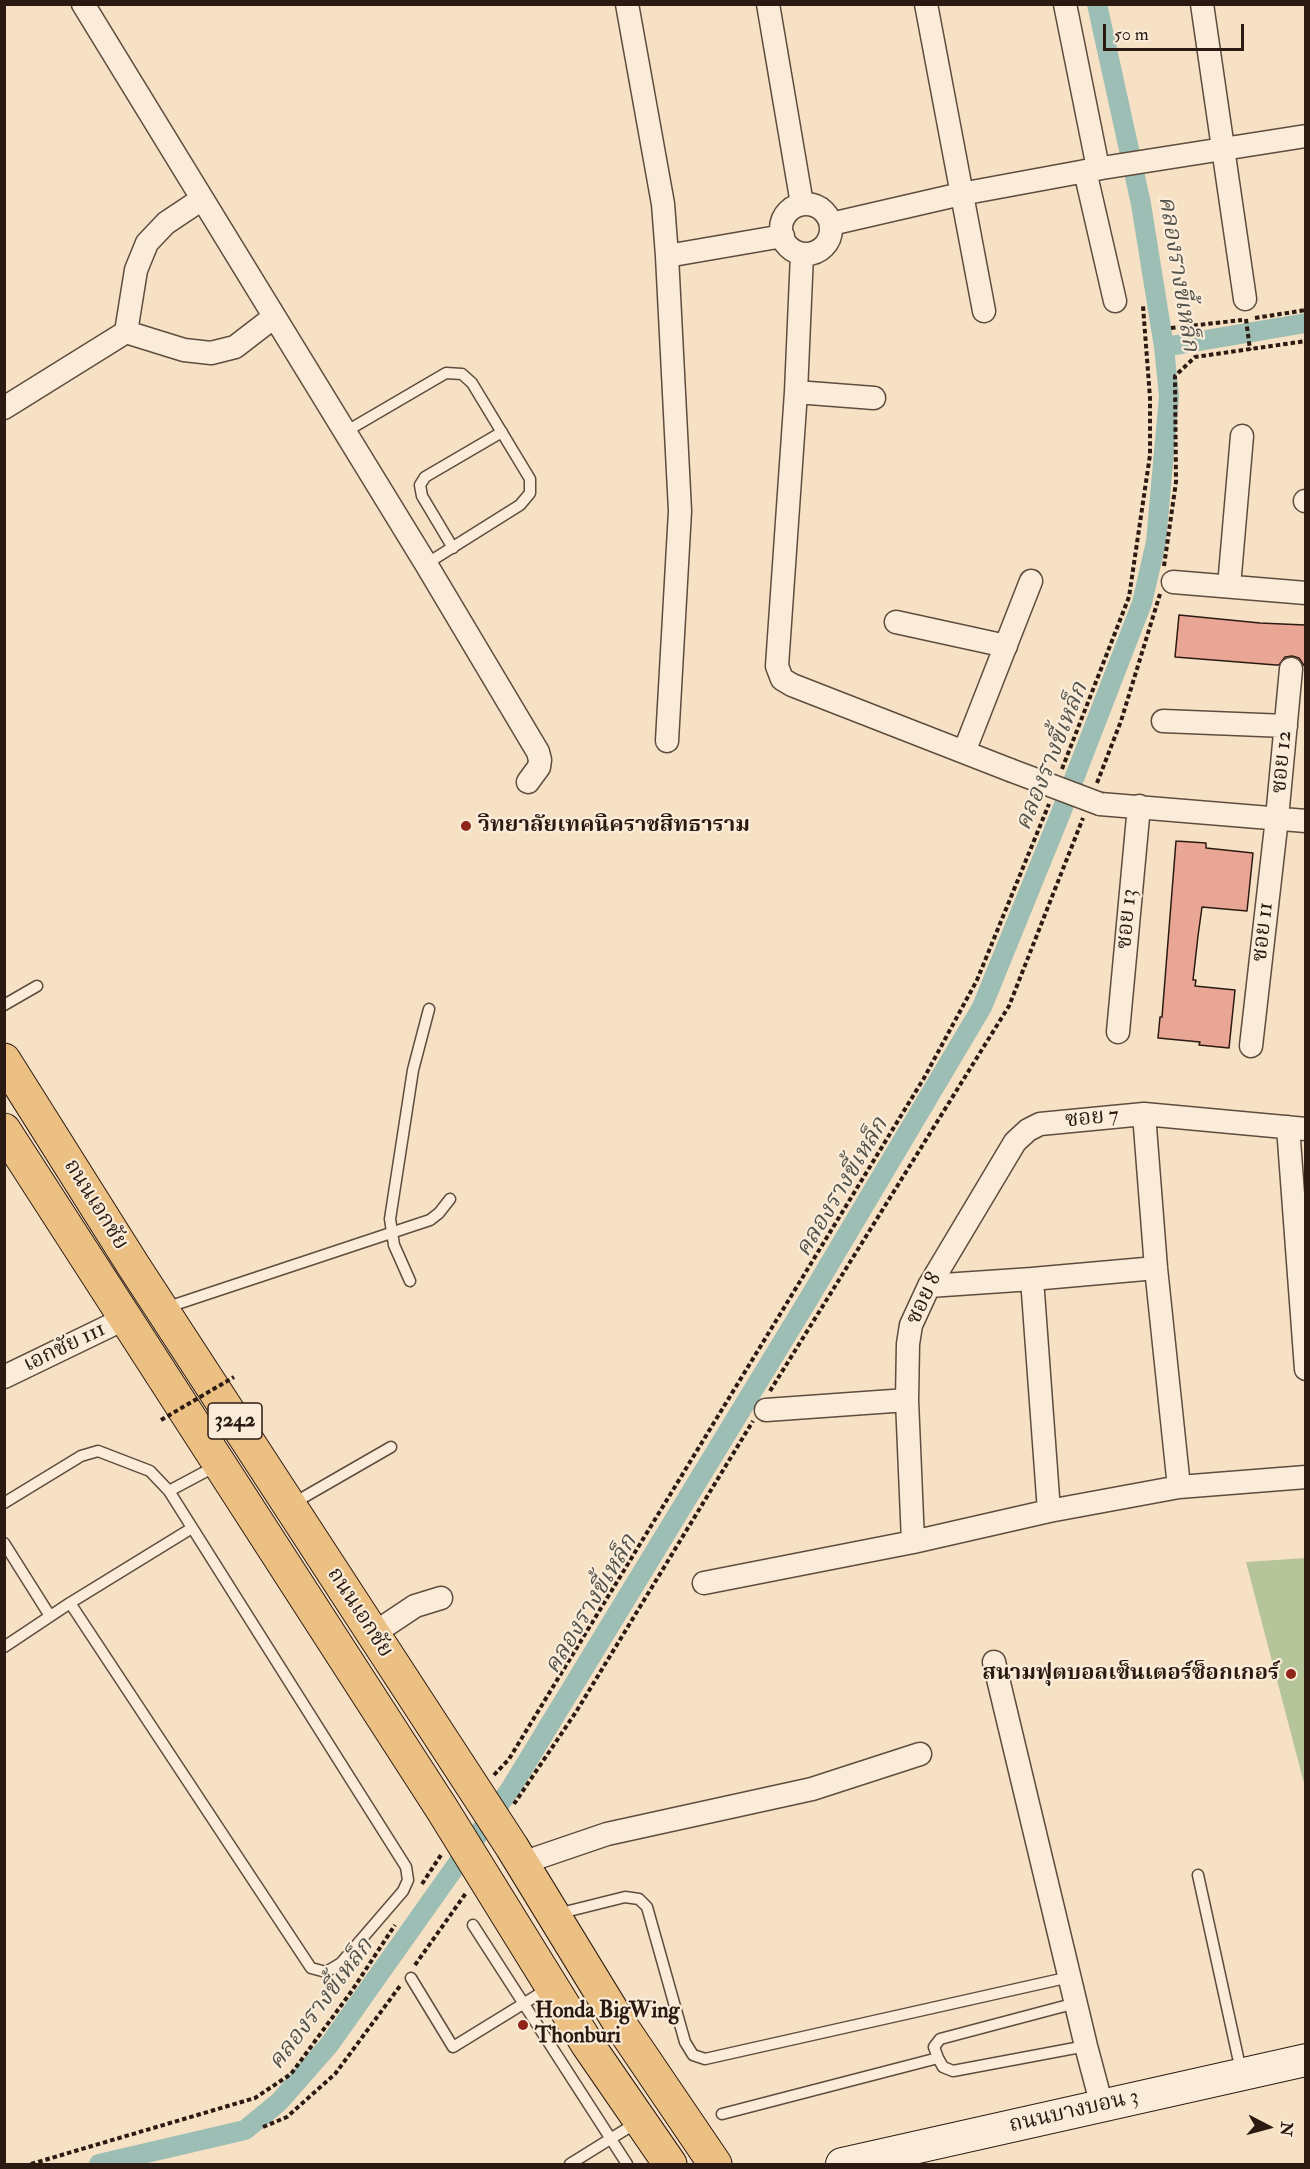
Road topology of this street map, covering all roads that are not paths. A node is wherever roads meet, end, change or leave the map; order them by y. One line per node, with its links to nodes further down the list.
1 (83, 4): 11 (street)
2 (627, 4): 16 (street)
3 (768, 4): 12 (street)
4 (926, 4): 10 (street)
5 (1065, 4): 9 (street)
6 (1202, 4): 8 (street)
7 (1305, 136): 8 (street)
8 (1223, 149): 9 (street); 18 (street)
9 (1095, 169): 10 (street); 17 (street)
10 (961, 194): 13 (street); 19 (street)
11 (202, 199): 20 (street); 21 (street)
12 (802, 204): 13 (street); 14 (street)
13 (831, 224): 15 (street)
14 (783, 236): 15 (street); 16 (street)
15 (802, 254): 22 (street)
16 (667, 256): 39 (street)
17 (1115, 301)
18 (1245, 309)
19 (984, 312)
20 (274, 317): 21 (street); 25 (street)
21 (126, 332): 24 (street)
22 (796, 392): 23 (street); 40 (street)
23 (874, 398)
24 (4, 408)
25 (345, 432): 26 (lane); 29 (street)
26 (502, 432): 28 (lane); 28 (lane)
27 (1242, 436): 32 (street)
28 (453, 548): 29 (lane)
29 (426, 564): 41 (street)
30 (1031, 581): 35 (street)
31 (1166, 581): 32 (street)
32 (1229, 586): 33 (street)
33 (1305, 593)
34 (896, 622): 35 (street)
35 (1006, 646): 40 (street)
36 (1291, 669): 38 (street, ซอย 12)
37 (1163, 721): 38 (street)
38 (1286, 726): 43 (street, ซอย 12)
39 (667, 741)
40 (963, 752): 42 (street, bridge)
41 (528, 782)
42 (1139, 806): 43 (street); 48 (street, ซอย 13)
43 (1277, 818): 44 (street); 49 (street, ซอย 11)
44 (1305, 821)
45 (37, 986): 46 (lane)
46 (4, 1005)
47 (429, 1009): 56 (lane)
48 (1118, 1032)
49 (1251, 1046)
50 (4, 1060): 61 (main road, ถนนเอกชัย / 3242)
51 (1144, 1114): 52 (street, ซอย 7); 53 (street, ซอย 7); 57 (street)
52 (1040, 1124): 60 (street, ซอย 8)
53 (1297, 1128): 63 (street)
54 (7, 1139): 62 (main road, ถนนเอกชัย / 3242)
55 (450, 1198): 56 (lane)
56 (392, 1231): 59 (lane); 61 (lane)
57 (1156, 1268): 58 (street); 70 (street)
58 (1032, 1279): 60 (street); 74 (street)
59 (410, 1281)
60 (929, 1286): 65 (street, ซอย 8)
61 (161, 1309): 73 (main road, ถนนเอกชัย / 3242)
62 (126, 1318): 64 (street, เอกชัย 111); 68 (main road, ถนนเอกชัย / 3242)
63 (1305, 1369)
64 (4, 1377)
65 (907, 1400): 66 (street); 76 (street, ซอย 8)
66 (763, 1407)
67 (391, 1447): 73 (lane)
68 (219, 1464): 71 (lane); 82 (main road, ถนนเอกชัย / 3242)
69 (1305, 1477): 70 (street)
70 (1179, 1487): 74 (street)
71 (169, 1491): 72 (lane); 75 (lane)
72 (4, 1503)
73 (290, 1505): 82 (main road, ถนนเอกชัย / 3242)
74 (1049, 1511): 76 (street)
75 (192, 1528): 80 (lane); 80 (lane)
76 (913, 1542): 78 (street)
77 (4, 1543): 81 (lane)
78 (704, 1583)
79 (441, 1598): 82 (street)
80 (70, 1603): 81 (lane)
81 (50, 1616): 83 (lane)
82 (358, 1644): 86 (main road, ถนนเอกชัย / 3242); 92 (main road, ถนนเอกชัย / 3242)
83 (4, 1647)
84 (994, 1662): 91 (street)
85 (920, 1754): 86 (street)
86 (517, 1855): 88 (main road, ถนนเอกชัย / 3242)
87 (1198, 1875): 98 (lane)
88 (553, 1914): 91 (lane); 106 (main road, ถนนเอกชัย / 3242)
89 (473, 1925): 93 (lane)
90 (410, 1975): 93 (lane)
91 (1070, 1977): 94 (street)
92 (552, 1986): 93 (lane); 101 (main road, ถนนเอกชัย / 3242)
93 (523, 2003): 102 (lane)
94 (1077, 2003): 95 (street); 96 (lane)
95 (1086, 2046): 96 (lane); 99 (street)
96 (938, 2058): 100 (lane)
97 (1305, 2060): 98 (main road, ถนนบางบอน 3)
98 (1242, 2074): 99 (main road, ถนนบางบอน 3)
99 (1102, 2106): 107 (main road, ถนนบางบอน 3)
100 (722, 2114)
101 (639, 2121): 102 (lane); 105 (main road, ถนนเอกชัย / 3242)
102 (610, 2139): 103 (lane); 104 (lane)
103 (570, 2164)
104 (627, 2164)
105 (670, 2164)
106 (715, 2164)
107 (842, 2164)

